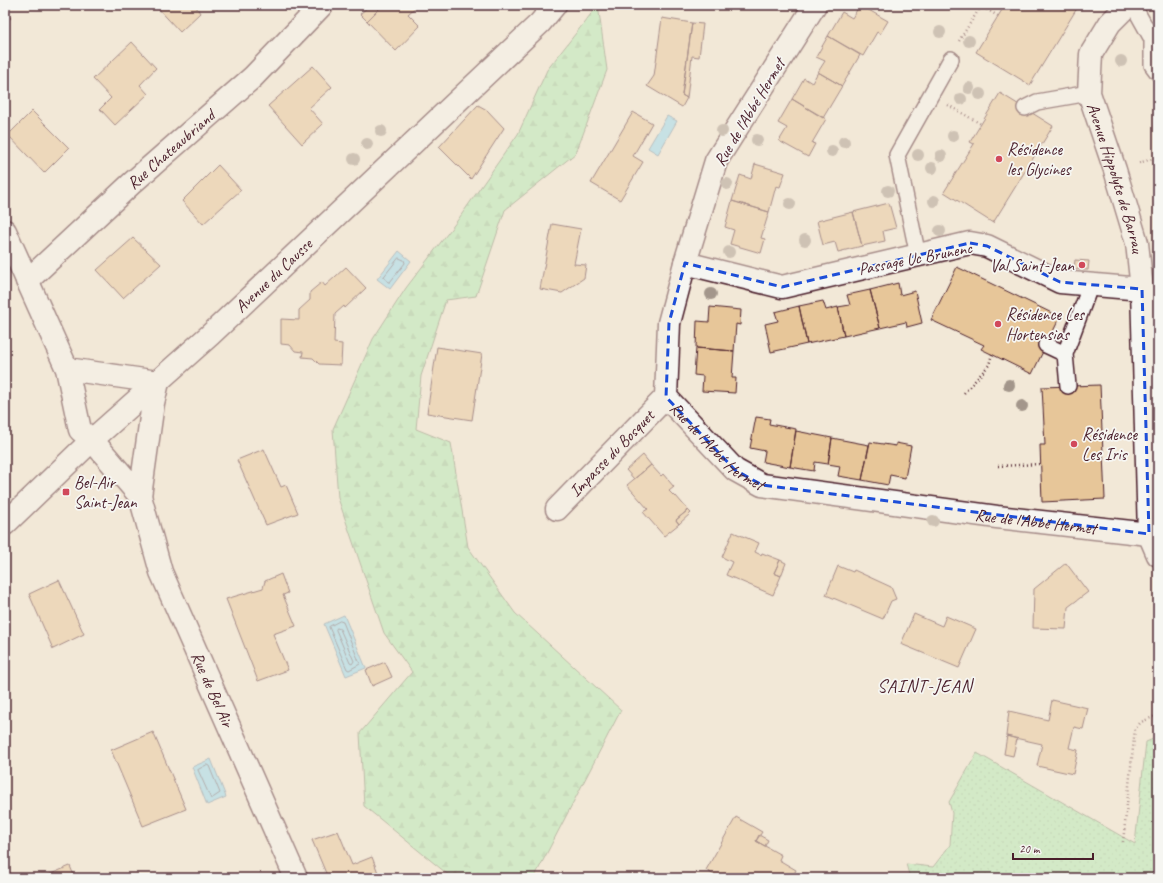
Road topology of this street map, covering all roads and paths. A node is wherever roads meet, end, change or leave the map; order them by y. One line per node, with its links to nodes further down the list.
1 (555, 5): 24 (street, Avenue du Causse)
2 (815, 5): 16 (street, Rue de l'Abbé Hermet)
3 (1128, 5): 10 (street, Avenue Hippolyte de Barrau)
4 (1134, 5): 7 (lane)
5 (311, 8): 17 (street, Rue Chateaubriand)
6 (998, 16): 8 (path)
7 (1155, 43): 9 (lane)
8 (951, 59): 11 (lane)
9 (1158, 73)
10 (1089, 93): 12 (lane); 19 (street, Avenue Hippolyte de Barrau)
11 (930, 95): 13 (path); 15 (lane)
12 (1025, 108)
13 (981, 124)
14 (5, 231): 17 (street, Rue de Bel Air)
15 (918, 256): 16 (street, Passage Uc Brunenc); 18 (street, Passage Uc Brunenc)
16 (685, 263): 27 (street, Rue de l'Abbé Hermet)
17 (27, 281): 23 (street, Rue de Bel Air)
18 (1091, 284): 19 (street, Passage Uc Brunenc); 22 (lane)
19 (1142, 289): 28 (street, Avenue Hippolyte de Barrau)
20 (1046, 345): 22 (lane)
21 (992, 354): 26 (path)
22 (1066, 354): 25 (lane)
23 (67, 369): 24 (street); 29 (street, Rue de Bel Air)
24 (158, 382): 29 (street, Avenue du Causse); 32 (street, Rue de Bel Air)
25 (1068, 386)
26 (964, 393)
27 (666, 397): 33 (street, Impasse du Bosquet); 35 (street, Rue de l'Abbé Hermet)
28 (1152, 407): 35 (street, Avenue Hippolyte de Barrau)
29 (92, 440): 32 (street, Rue de Bel Air); 34 (street, Avenue du Causse)
30 (1040, 464): 31 (path)
31 (998, 466)
32 (140, 496): 39 (street, Rue de Bel Air)
33 (557, 509)
34 (5, 524)
35 (1149, 534): 36 (street, Avenue Hippolyte de Barrau)
36 (1158, 555)
37 (1158, 715): 38 (path)
38 (1123, 842)
39 (296, 878)

